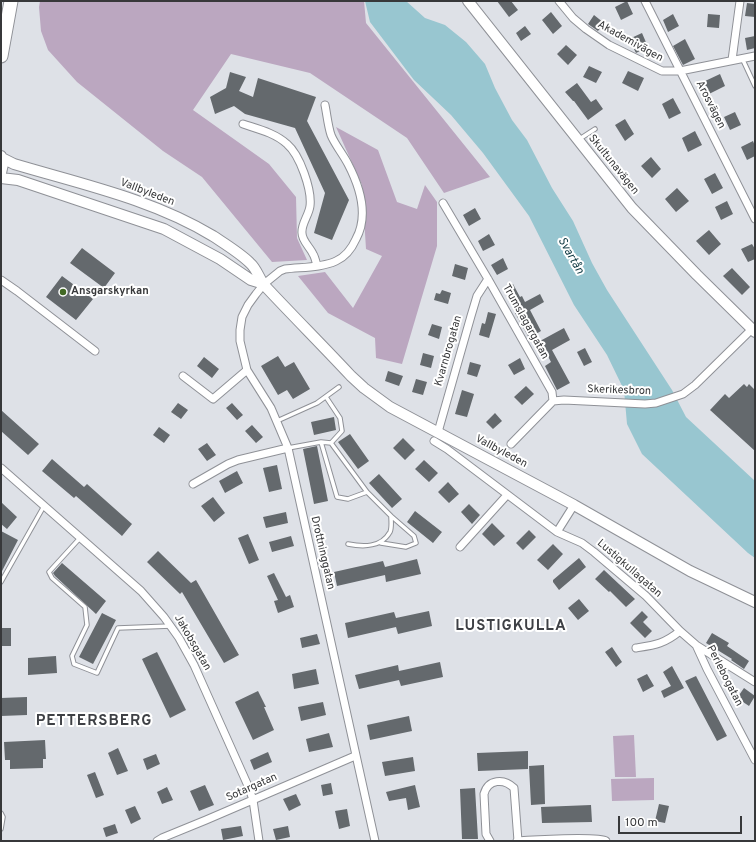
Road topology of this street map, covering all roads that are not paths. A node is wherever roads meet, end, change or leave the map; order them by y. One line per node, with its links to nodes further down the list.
1 (11, 1): 6 (highway)
2 (468, 1): 15 (main road, Skultunavägen)
3 (560, 1): 10 (street, Akademivägen)
4 (645, 1): 10 (street, Arosvägen)
5 (740, 1): 9 (street)
6 (1, 56)
7 (755, 56): 8 (street, Akademivägen)
8 (742, 58): 9 (street, Akademivägen); 11 (lane)
9 (732, 60): 10 (street, Akademivägen)
10 (680, 71): 20 (street, Arosvägen)
11 (755, 86)
12 (325, 105): 21 (street, Drottninggatan)
13 (243, 124): 21 (street)
14 (595, 129): 15 (lane)
15 (578, 141): 25 (main road, Skultunavägen)
16 (2, 157): 17 (main road); 24 (main road, Vallbyleden)
17 (1, 173)
18 (1, 178): 24 (main road, Vallbyleden)
19 (443, 203): 22 (street, Trumslagargatan)
20 (755, 219)
21 (317, 266): 24 (street, Drottninggatan)
22 (488, 279): 31 (street, Trumslagargatan); 33 (street, Kvarnbrogatan)
23 (1, 280): 26 (street)
24 (264, 284): 27 (street, Drottninggatan); 33 (main road, Vallbyleden)
25 (754, 330): 31 (street, Skerikesbron)
26 (95, 351)
27 (247, 370): 28 (street); 32 (street, Drottninggatan)
28 (183, 376)
29 (340, 388): 30 (lane)
30 (326, 397): 32 (lane); 35 (lane)
31 (553, 401): 36 (street)
32 (277, 421): 37 (street, Drottninggatan)
33 (436, 437): 41 (street, Lustigkullagatan); 43 (main road, Vallbyleden)
34 (321, 442): 35 (lane); 37 (lane); 40 (lane)
35 (331, 443): 40 (lane)
36 (510, 444)
37 (288, 448): 39 (street); 57 (street, Drottninggatan)
38 (1, 468): 42 (street, Jakobsgatan)
39 (193, 484)
40 (367, 492): 44 (lane)
41 (507, 495): 45 (street, Lustigkullagatan); 49 (street)
42 (44, 505): 46 (street, Jakobsgatan); 50 (lane)
43 (574, 505): 45 (street); 51 (main road, Vallbyleden)
44 (391, 516): 47 (lane); 47 (lane)
45 (557, 532): 53 (street, Lustigkullagatan)
46 (80, 537): 52 (street, Jakobsgatan); 52 (lane)
47 (381, 543): 48 (lane)
48 (348, 544)
49 (460, 547)
50 (1, 582)
51 (755, 602)
52 (171, 626): 59 (street, Jakobsgatan)
53 (680, 631): 54 (street, Lustigkullagatan); 55 (street)
54 (696, 645): 56 (street, Lustigkullagatan); 58 (street, Perlebogatan)
55 (636, 648)
56 (755, 682)
57 (355, 756): 59 (street, Sotargatan); 65 (street, Drottninggatan)
58 (755, 760)
59 (253, 800): 63 (street, Sotargatan); 64 (street, Jakobsgatan)
60 (1, 813): 61 (lane)
61 (1, 829)
62 (605, 840): 67 (street)
63 (157, 841)
64 (259, 841)
65 (375, 841)
66 (490, 841): 67 (street)
67 (517, 841)

